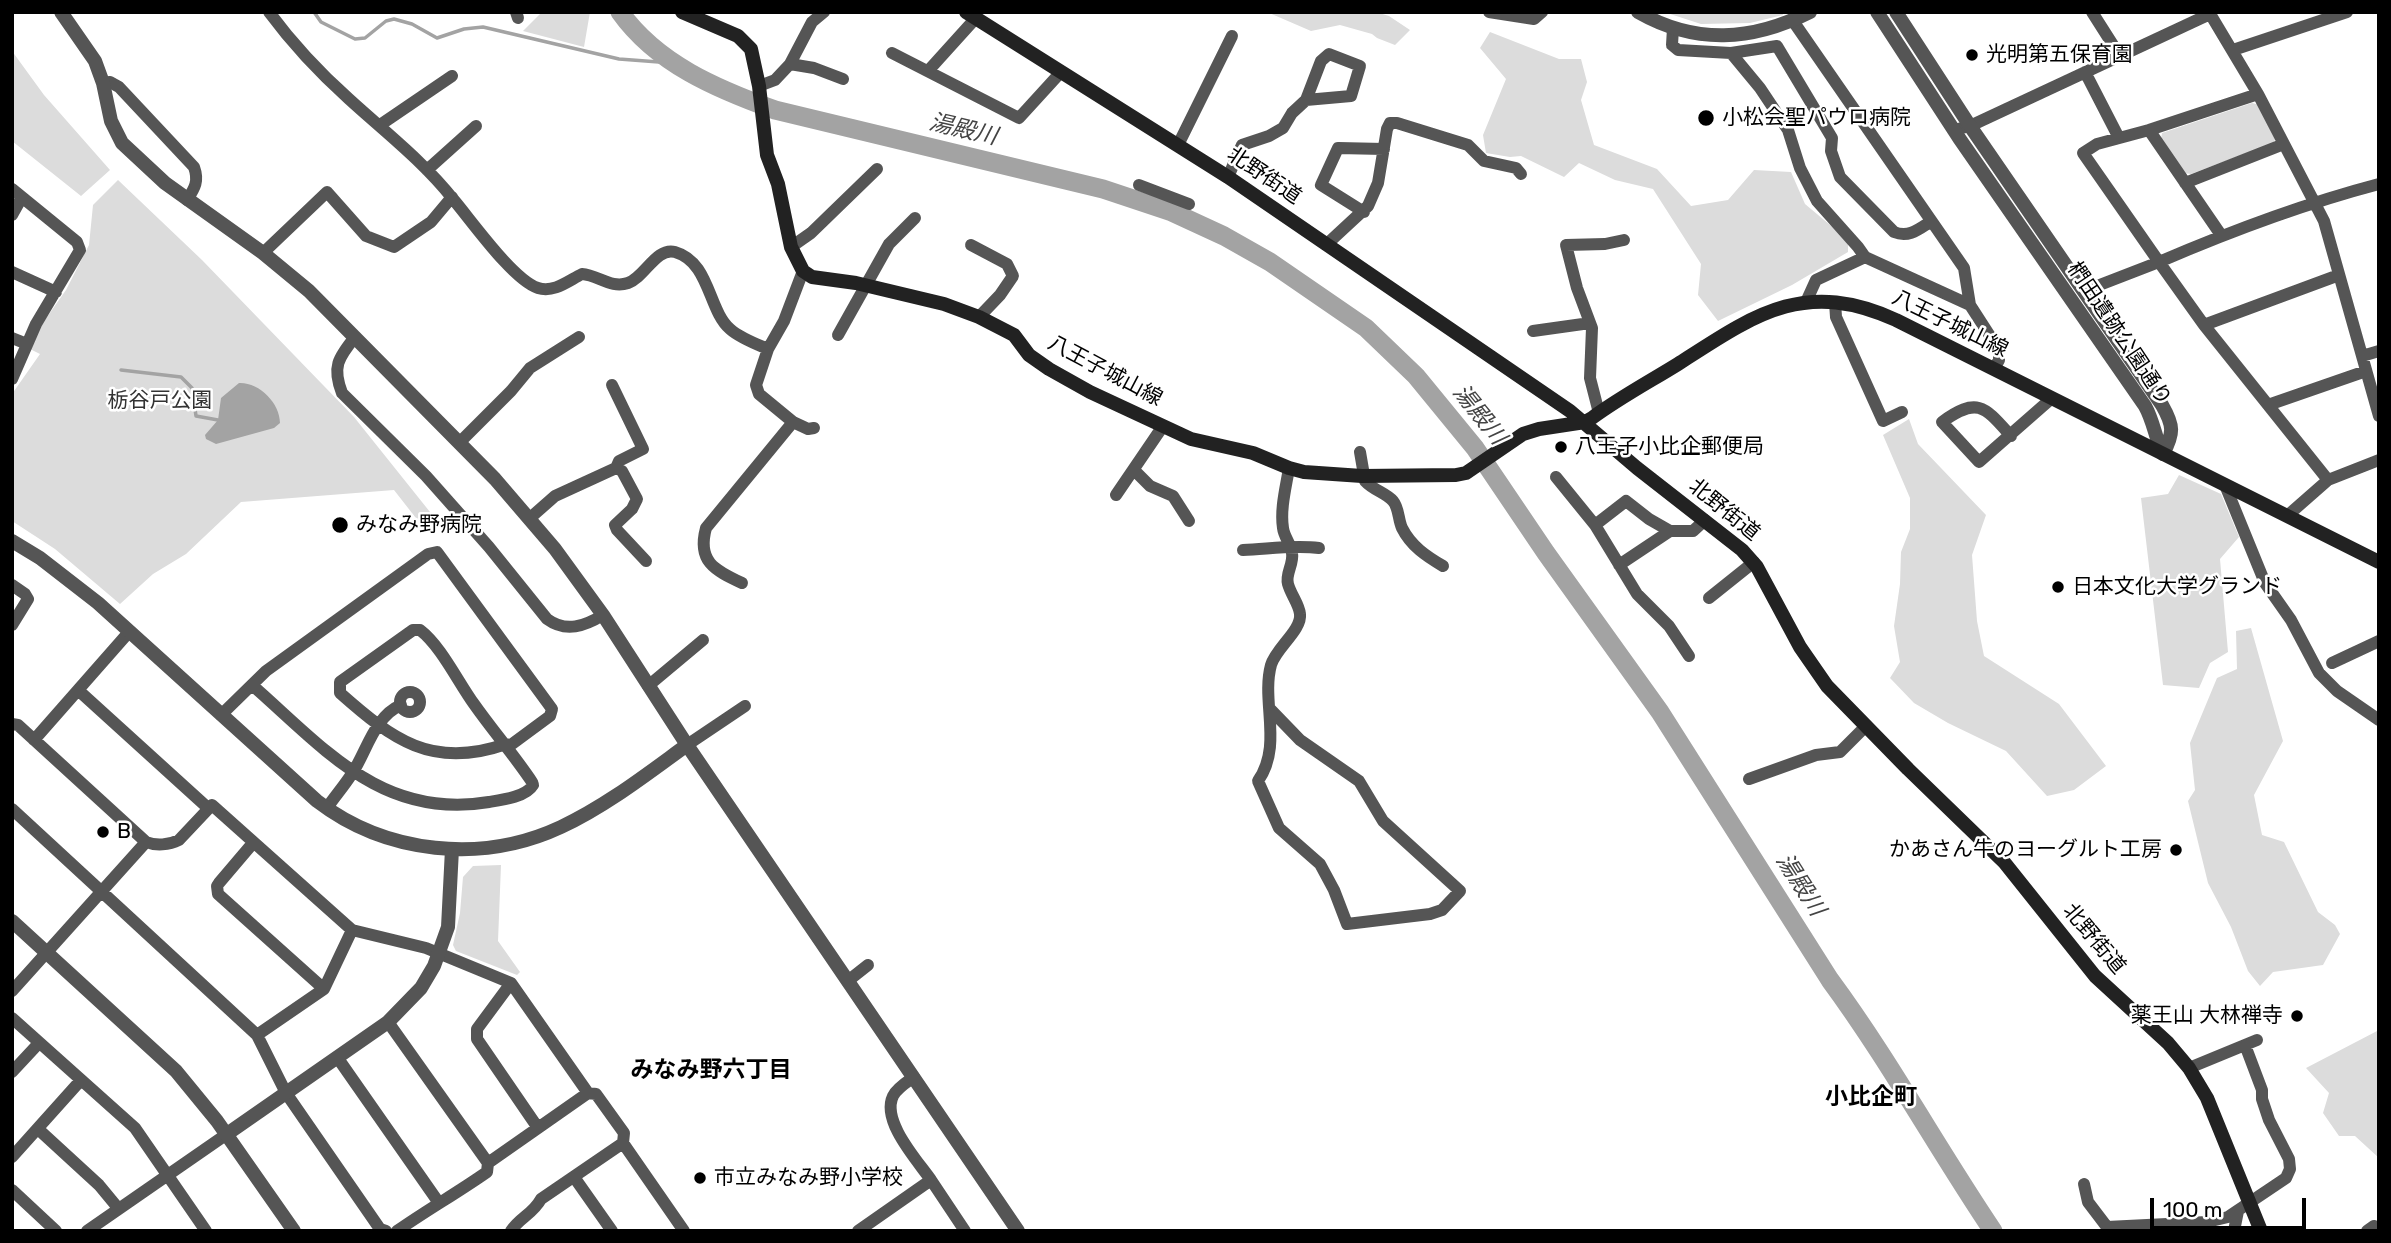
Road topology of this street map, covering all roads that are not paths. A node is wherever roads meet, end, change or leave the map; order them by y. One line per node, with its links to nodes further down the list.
1 (61, 12): 28 (street)
2 (269, 12): 32 (street)
3 (682, 12): 29 (main road)
4 (824, 12): 22 (street)
5 (1489, 12): 6 (street)
6 (1542, 12)
7 (1638, 12): 16 (street)
8 (1810, 12): 15 (street)
9 (1877, 12): 35 (street, 椚田遺跡公園通り)
10 (1896, 12): 34 (street, 椚田遺跡公園通り)
11 (2092, 12): 21 (street)
12 (2347, 12): 18 (street)
13 (2210, 13): 18 (street); 21 (street)
14 (971, 15): 23 (street); 24 (main road, 北野街道)
15 (1793, 21): 16 (street); 56 (street)
16 (1673, 28): 20 (street)
17 (1232, 36): 39 (street)
18 (2233, 50): 30 (street)
19 (892, 52): 23 (street)
20 (1731, 52): 56 (street); 63 (street)
21 (2120, 56): 25 (street)
22 (789, 64): 27 (street); 29 (street)
23 (928, 71): 24 (street)
24 (1060, 72): 39 (main road, 北野街道)
25 (2085, 72): 34 (street); 37 (street)
26 (452, 76): 32 (street)
27 (843, 79)
28 (103, 83): 50 (street); 50 (street)
29 (760, 86): 61 (main road)
30 (2258, 94): 36 (street); 38 (street)
31 (1306, 100): 31 (street); 44 (street)
32 (380, 125): 42 (street)
33 (476, 126): 42 (street)
34 (1970, 126): 35 (street); 69 (street, 椚田遺跡公園通り)
35 (1954, 130): 102 (street, 椚田遺跡公園通り)
36 (2149, 130): 37 (street); 45 (street)
37 (2119, 138): 64 (street)
38 (2284, 144): 45 (street); 51 (street)
39 (1178, 145): 44 (main road, 北野街道)
40 (1384, 149): 43 (street); 53 (street); 53 (street)
41 (877, 169): 61 (street)
42 (427, 170): 49 (street)
43 (1521, 174)
44 (1228, 177): 59 (main road, 北野街道)
45 (2185, 183): 57 (street)
46 (2379, 184): 51 (street)
47 (1139, 185): 52 (street)
48 (17, 193): 54 (street); 70 (street)
49 (452, 197): 62 (street); 83 (street)
50 (187, 200): 62 (street)
51 (2314, 201): 57 (street); 67 (street)
52 (1189, 204)
53 (1364, 212): 59 (street)
54 (12, 215)
55 (915, 218): 68 (street)
56 (1930, 222): 73 (street)
57 (2221, 235): 64 (street)
58 (1623, 240): 75 (street)
59 (1327, 244): 96 (main road, 北野街道)
60 (971, 245): 74 (street)
61 (791, 247): 65 (main road)
62 (263, 253): 79 (street)
63 (1865, 257): 71 (street); 73 (street)
64 (2159, 262): 69 (street); 76 (street)
65 (803, 271): 68 (main road, 八王子城山線); 83 (street)
66 (12, 272): 70 (street)
67 (2339, 275): 76 (street); 85 (street)
68 (866, 286): 74 (main road, 八王子城山線); 78 (street)
69 (2084, 291): 102 (street, 椚田遺跡公園通り)
70 (57, 292): 82 (street)
71 (1806, 302): 72 (main road, 八王子城山線); 93 (main road, 八王子城山線)
72 (1835, 302): 86 (main road, 八王子城山線); 92 (street)
73 (1970, 305): 86 (street)
74 (979, 317): 97 (main road, 八王子城山線)
75 (1590, 323): 77 (street); 93 (street)
76 (2204, 325): 91 (street)
77 (1533, 331)
78 (838, 335)
79 (355, 337): 100 (street); 130 (street)
80 (12, 338): 82 (street)
81 (579, 338): 100 (street)
82 (27, 344): 88 (street)
83 (768, 349): 95 (street)
84 (2379, 351): 85 (street)
85 (2362, 356): 87 (street)
86 (1994, 369): 90 (main road, 八王子城山線)
87 (2366, 371): 91 (street); 94 (street)
88 (12, 379)
89 (612, 385): 104 (street)
90 (2052, 398): 99 (street); 102 (main road, 八王子城山線)
91 (2269, 405): 109 (street)
92 (1902, 412)
93 (1599, 413): 96 (main road, 八王子城山線)
94 (2379, 416)
95 (793, 422): 98 (street); 127 (street)
96 (1585, 422): 107 (main road, 八王子城山線); 114 (main road, 北野街道)
97 (1163, 426): 105 (main road, 八王子城山線); 106 (street)
98 (814, 428)
99 (2011, 436): 99 (street)
100 (459, 443): 113 (street)
101 (1360, 452): 107 (street)
102 (2163, 454): 110 (main road, 八王子城山線)
103 (2379, 460): 109 (street)
104 (616, 468): 113 (street); 122 (street)
105 (1289, 468): 107 (main road, 八王子城山線); 119 (street)
106 (1134, 470): 111 (street); 115 (street)
107 (1362, 476): 126 (street)
108 (1556, 477): 116 (street)
109 (2328, 480): 112 (street)
110 (2225, 485): 112 (main road, 八王子城山線); 144 (street)
111 (1116, 495)
112 (2287, 516): 124 (main road, 八王子城山線)
113 (530, 517): 130 (street)
114 (1705, 520): 117 (street); 123 (main road, 北野街道)
115 (1189, 521)
116 (1594, 525): 117 (street); 125 (street)
117 (1670, 531): 125 (street)
118 (14, 546): 132 (street)
119 (1290, 546): 120 (street); 121 (street); 142 (street)
120 (1318, 548)
121 (1243, 550)
122 (646, 561)
123 (1754, 562): 129 (street); 147 (main road, 北野街道)
124 (2379, 562)
125 (1619, 565): 135 (street)
126 (1443, 566)
127 (742, 583)
128 (12, 585): 131 (street)
129 (1709, 598)
130 (603, 615): 138 (street)
131 (12, 625)
132 (130, 632): 139 (street); 143 (street)
133 (703, 640): 138 (street)
134 (2379, 641): 136 (street)
135 (1689, 656)
136 (2332, 663)
137 (252, 685): 143 (street); 150 (street); 151 (street)
138 (648, 686): 149 (street)
139 (78, 690): 148 (street); 153 (street)
140 (401, 705): 146 (street)
141 (744, 706): 149 (street)
142 (1271, 710): 142 (street)
143 (221, 715): 154 (street)
144 (2379, 720)
145 (12, 724): 148 (street)
146 (378, 726): 150 (street); 150 (street); 151 (street)
147 (1866, 726): 152 (street); 174 (main road, 北野街道)
148 (34, 740): 156 (street)
149 (687, 745): 158 (street); 165 (street)
150 (507, 746): 151 (street)
151 (353, 773): 154 (street)
152 (1749, 779)
153 (208, 808): 156 (street); 157 (street)
154 (327, 808): 158 (street)
155 (12, 809): 159 (street)
156 (146, 842): 159 (street)
157 (253, 843): 161 (street); 167 (street)
158 (453, 849): 163 (street)
159 (101, 892): 162 (street); 171 (street)
160 (12, 920): 162 (street)
161 (352, 930): 163 (street); 167 (street)
162 (47, 952): 168 (street); 182 (street)
163 (439, 954): 166 (street); 170 (street)
164 (868, 965): 165 (street)
165 (849, 980): 176 (street)
166 (511, 984): 179 (street); 180 (street)
167 (324, 989): 171 (street)
168 (12, 990)
169 (12, 1017): 172 (street)
170 (388, 1021): 173 (street); 185 (street)
171 (257, 1035): 178 (street)
172 (39, 1042): 175 (street); 177 (street)
173 (337, 1057): 178 (street); 191 (street)
174 (2189, 1068): 192 (main road, 北野街道); 192 (street)
175 (12, 1072)
176 (914, 1077): 188 (street); 206 (street)
177 (81, 1080): 181 (street); 186 (street)
178 (286, 1093): 182 (street); 200 (street)
179 (588, 1093): 180 (street); 183 (street)
180 (538, 1128): 185 (street)
181 (38, 1129): 184 (street); 193 (street)
182 (226, 1134): 186 (street); 199 (street)
183 (623, 1143): 187 (street); 204 (street)
184 (12, 1157)
185 (488, 1163): 191 (street)
186 (167, 1174): 193 (street); 194 (street)
187 (574, 1177): 202 (street); 203 (street)
188 (930, 1180): 195 (street); 205 (street)
189 (2084, 1184): 196 (street)
190 (12, 1190): 197 (street)
191 (439, 1203): 201 (street)
192 (2244, 1206): 196 (street); 207 (street); 208 (main road, 北野街道)
193 (118, 1209): 198 (street)
194 (199, 1228)
195 (867, 1228)
196 (2131, 1228)
197 (56, 1231)
198 (87, 1231)
199 (294, 1231)
200 (386, 1231)
201 (397, 1231)
202 (511, 1231)
203 (612, 1231)
204 (684, 1231)
205 (965, 1231)
206 (1018, 1231)
207 (2234, 1231)
208 (2261, 1231)

